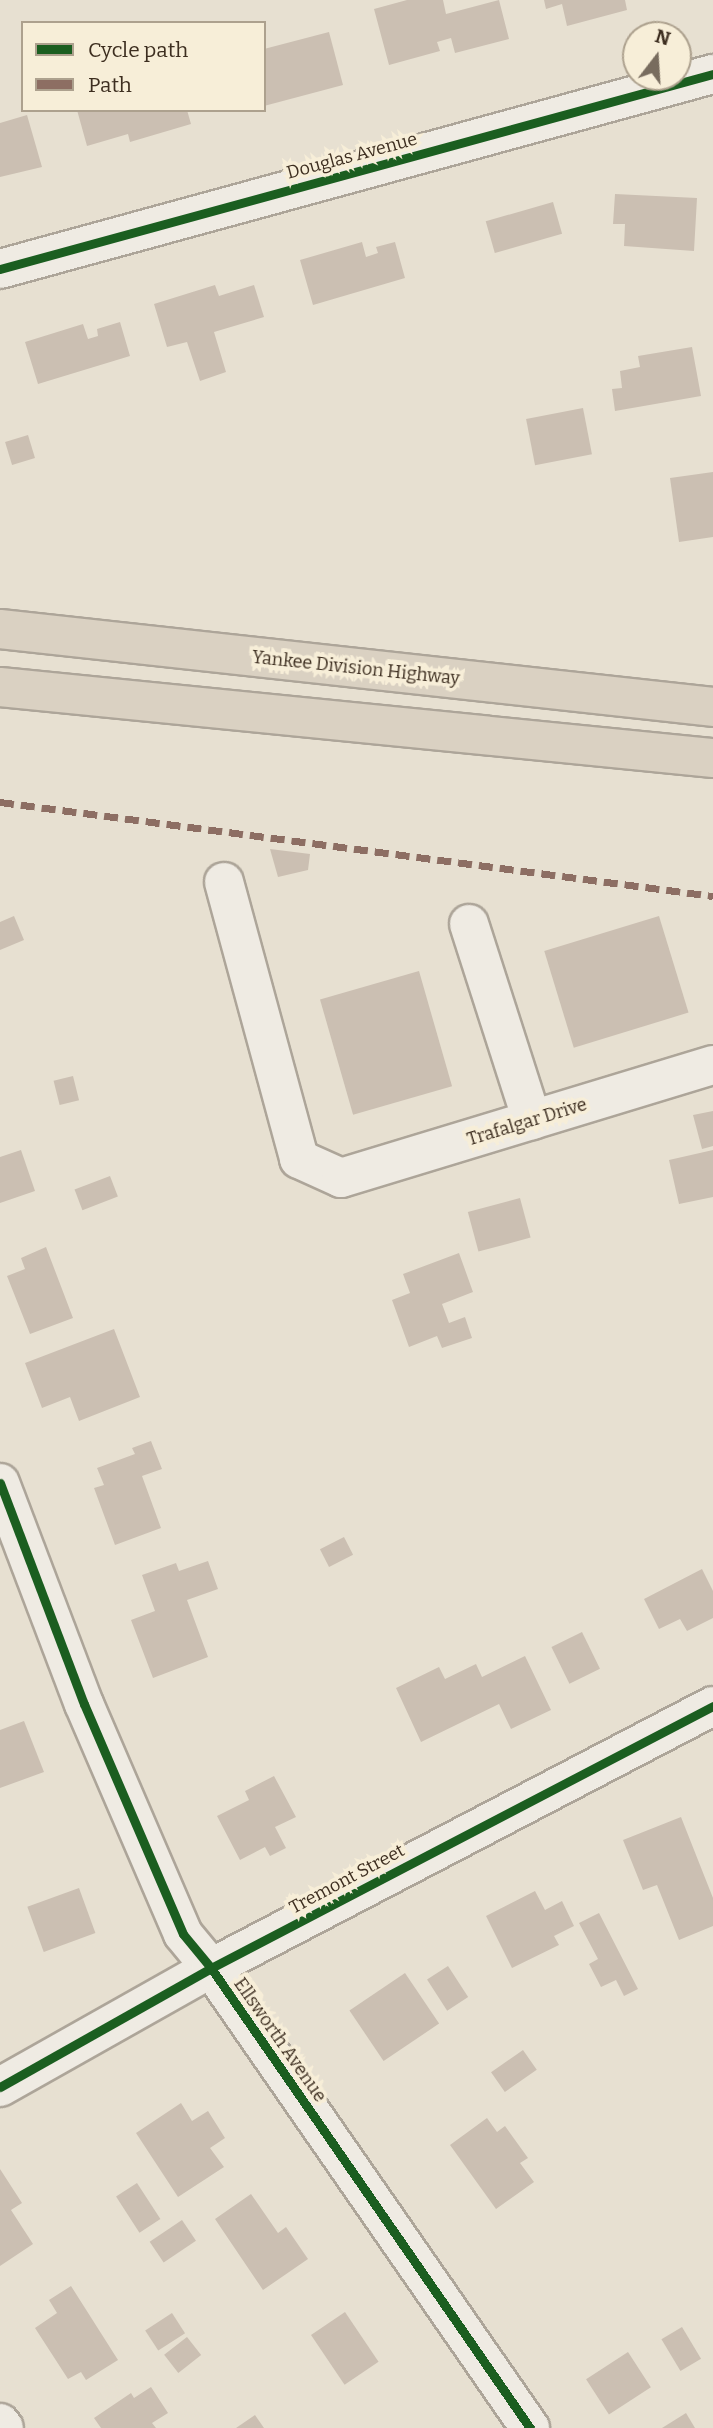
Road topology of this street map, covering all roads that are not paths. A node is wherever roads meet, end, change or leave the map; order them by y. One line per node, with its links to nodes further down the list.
1 (713, 74): 2 (street, Douglas Avenue)
2 (0, 269)
3 (0, 629): 5 (highway, Yankee Division Highway)
4 (0, 687): 6 (highway)
5 (702, 706)
6 (706, 757)
7 (224, 882): 10 (street, Trafalgar Drive)
8 (469, 924): 10 (street)
9 (713, 1065): 10 (street, Trafalgar Drive)
10 (532, 1120)
11 (0, 1483): 13 (street, Ellsworth Avenue)
12 (713, 1706): 13 (street, Tremont Street)
13 (211, 1968): 14 (street, Tremont Street); 17 (street, Ellsworth Avenue)
14 (0, 2087)
15 (0, 2423): 16 (street)
16 (4, 2428)
17 (530, 2428)

